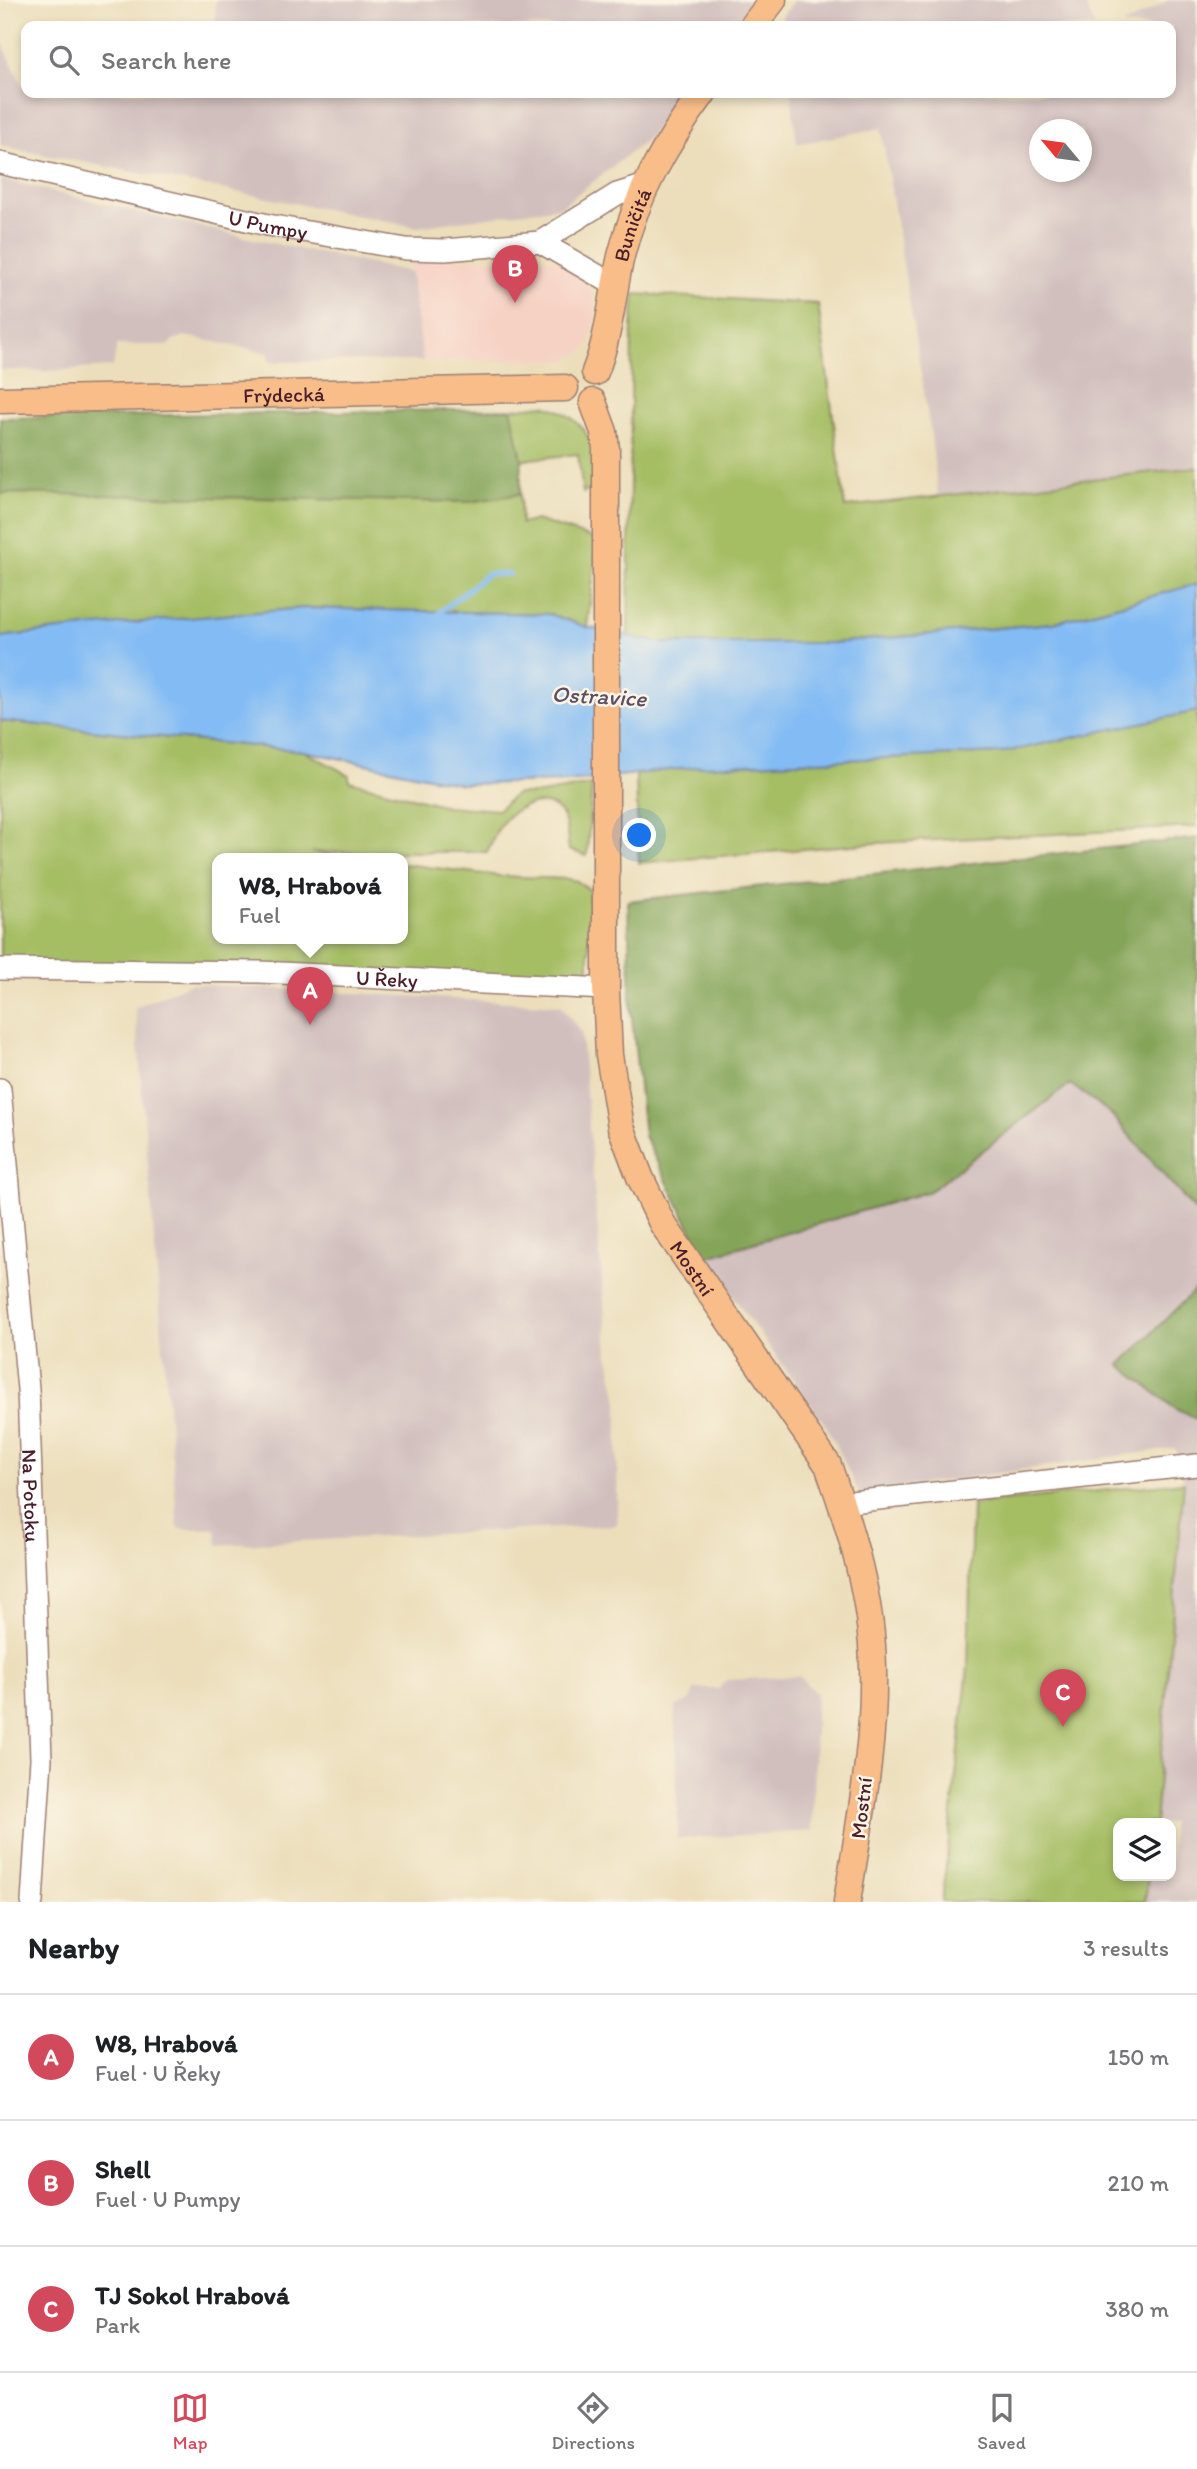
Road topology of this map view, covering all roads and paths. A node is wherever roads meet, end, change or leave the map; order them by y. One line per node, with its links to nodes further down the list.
1 (773, 0): 2 (main road)
2 (757, 21)
3 (700, 98): 5 (main road, Buničitá)
4 (0, 163): 6 (street, U Pumpy)
5 (646, 185): 6 (street, U Pumpy); 7 (main road, Buničitá)
6 (540, 242): 7 (street)
7 (616, 286): 8 (main road, Buničitá)
8 (595, 372): 9 (main road); 11 (main road)
9 (565, 388): 10 (main road, Frýdecká); 11 (main road)
10 (0, 400)
11 (593, 402): 13 (main road, Mostní)
12 (0, 969): 13 (street, U Řeky)
13 (606, 989): 16 (main road, Mostní)
14 (0, 1089): 17 (street, Na Potoku)
15 (1197, 1465): 16 (street)
16 (842, 1503): 18 (main road, Mostní)
17 (32, 1902)
18 (847, 1902)

